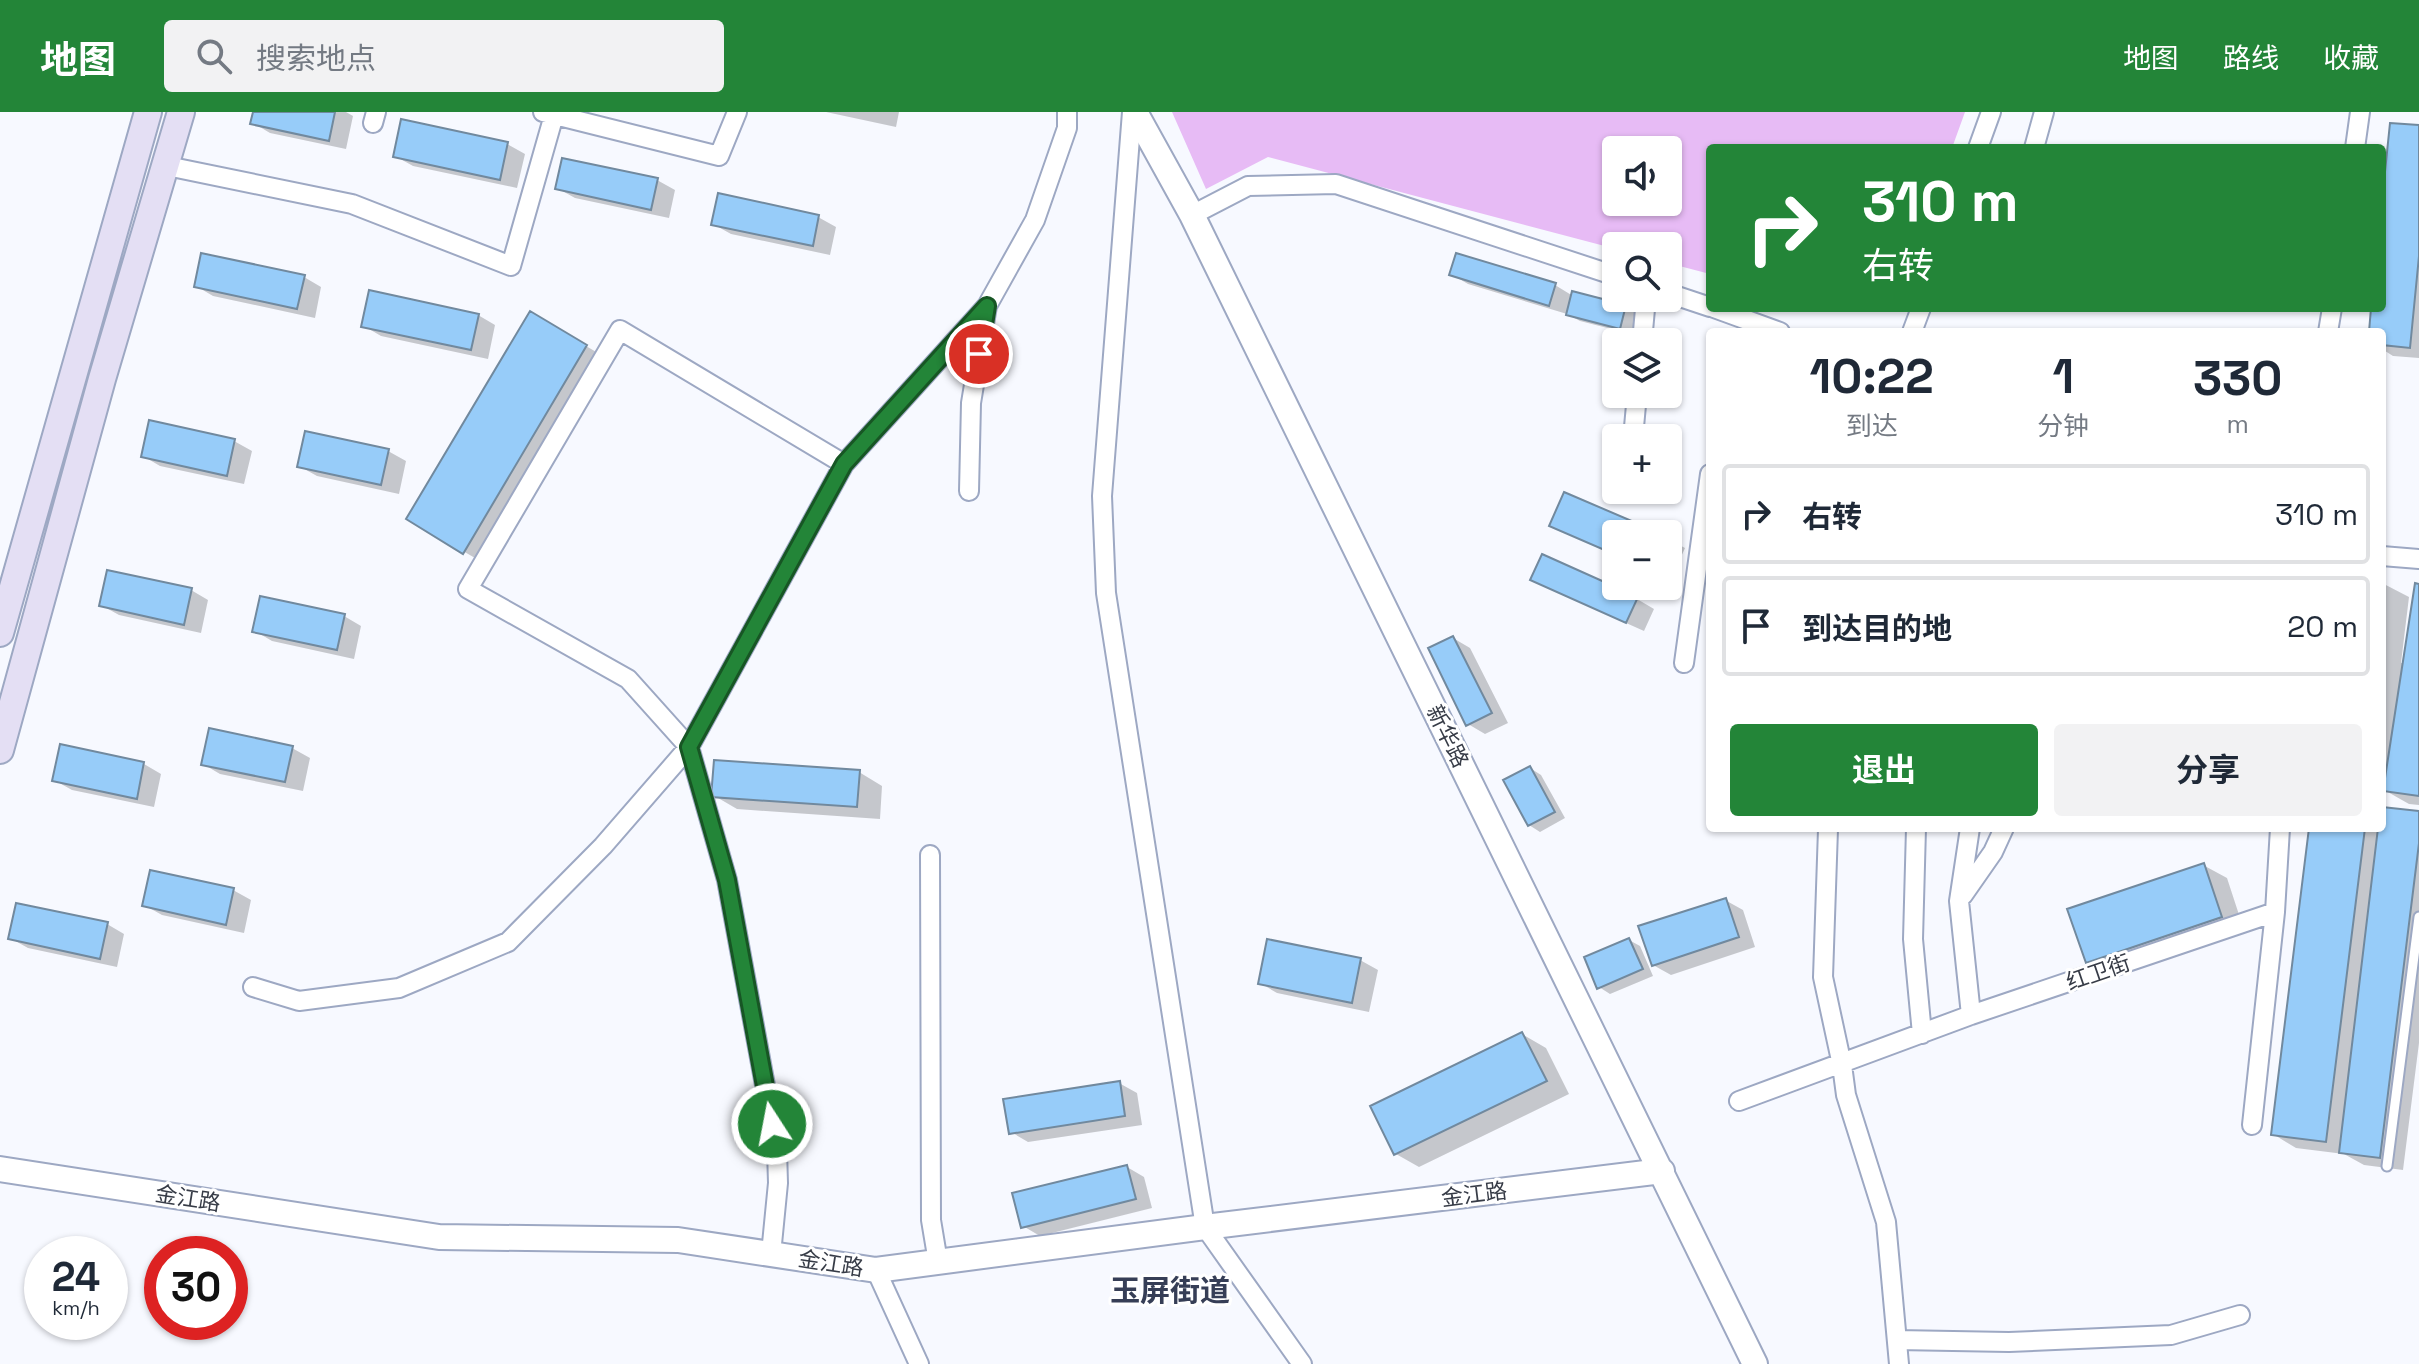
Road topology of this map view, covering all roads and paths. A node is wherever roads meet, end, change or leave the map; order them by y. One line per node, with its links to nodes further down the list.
1 (148, 112): 26 (main road)
2 (181, 112): 13 (main road)
3 (737, 112): 9 (street)
4 (1067, 112): 17 (street)
5 (1134, 112): 14 (street, 新华路); 48 (street)
6 (1991, 112): 10 (street)
7 (2044, 112): 11 (street)
8 (2360, 112): 12 (street)
9 (549, 113): 13 (street)
10 (1979, 144)
11 (2035, 144)
12 (2356, 144)
13 (167, 166): 29 (main road)
14 (1192, 215): 15 (street); 47 (street, 新华路)
15 (1602, 271)
16 (1682, 299): 18 (street)
17 (987, 306): 21 (street); 22 (street)
18 (1706, 308)
19 (1722, 315): 20 (street)
20 (1766, 328)
21 (844, 464): 28 (street); 28 (street)
22 (969, 491)
23 (1706, 503): 27 (street)
24 (2386, 556): 25 (street)
25 (2419, 559)
26 (0, 633)
27 (1684, 663)
28 (689, 747): 39 (street); 49 (street)
29 (0, 750)
30 (1828, 832): 42 (street)
31 (1916, 832): 41 (street)
32 (1969, 832): 36 (street)
33 (2002, 832): 36 (street)
34 (2280, 832): 37 (street)
35 (930, 855): 50 (street)
36 (1959, 901): 40 (street)
37 (2275, 912): 40 (street, 红卫街); 44 (street)
38 (2419, 917): 45 (lane)
39 (253, 987)
40 (1971, 1015): 41 (street, 红卫街)
41 (1922, 1034): 42 (street, 红卫街)
42 (1842, 1065): 43 (street, 红卫街); 53 (street)
43 (1739, 1101)
44 (2252, 1125)
45 (2387, 1166)
46 (0, 1169): 49 (street, 金江路)
47 (1662, 1171): 48 (street, 金江路); 56 (street, 新华路)
48 (1205, 1227): 50 (street, 金江路); 55 (street)
49 (771, 1254): 51 (street, 金江路)
50 (938, 1262): 51 (street, 金江路)
51 (876, 1270): 54 (street)
52 (2240, 1315): 53 (street)
53 (1897, 1340): 57 (street)
54 (919, 1364)
55 (1302, 1364)
56 (1755, 1364)
57 (1899, 1364)

